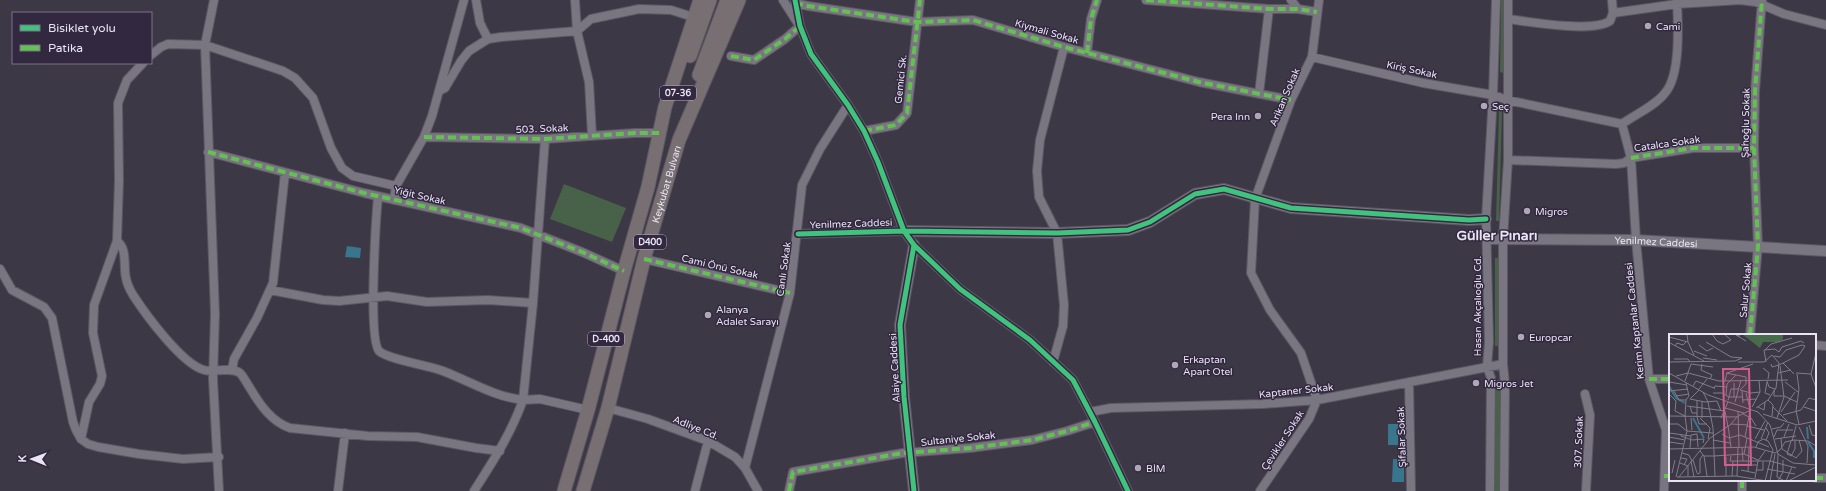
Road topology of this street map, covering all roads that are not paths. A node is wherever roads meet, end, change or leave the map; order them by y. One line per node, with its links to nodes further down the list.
1 (214, 0): 32 (street)
2 (464, 0): 39 (street)
3 (476, 0): 31 (street)
4 (575, 0): 30 (street)
5 (700, 0): 25 (highway)
6 (710, 0): 58 (highway, 07-36)
7 (727, 0): 51 (highway, 07-36)
8 (739, 0): 51 (highway, Keykubat Bulvarı / D400)
9 (783, 0): 29 (street)
10 (920, 0): 27 (street, Gemici Sk.)
11 (1097, 0): 34 (street)
12 (1146, 0): 22 (street)
13 (1291, 0): 21 (street)
14 (1319, 0): 23 (street, Arikan Sokak)
15 (1496, 0): 41 (street, Hasan Akçalıoğlu Cd.)
16 (1508, 0): 26 (street)
17 (1612, 0): 24 (street)
18 (795, 1): 27 (street, Kiymali Sokak); 29 (street)
19 (1677, 2): 20 (street); 24 (street); 45 (street)
20 (1761, 2): 28 (street); 52 (street, Şahoğlu Sokak)
21 (1298, 9): 22 (street); 23 (street)
22 (1269, 10): 40 (street)
23 (1317, 12): 37 (street, Arikan Sokak)
24 (1613, 13): 26 (street)
25 (693, 17): 30 (street); 47 (highway)
26 (1508, 18): 43 (street)
27 (916, 22): 33 (street, Kiymali Sokak); 46 (street, Gemici Sk.)
28 (1826, 25)
29 (800, 26): 36 (street); 44 (street)
30 (577, 31): 31 (street); 48 (street)
31 (488, 39): 39 (street)
32 (205, 45): 35 (street); 53 (street); 57 (street)
33 (1064, 47): 34 (street, Kiymali Sokak); 64 (street)
34 (1087, 53): 40 (street, Kiymali Sokak)
35 (152, 54)
36 (731, 56)
37 (1312, 57): 41 (street, Kiriş Sokak); 42 (street, Arikan Sokak)
38 (142, 64): 70 (street)
39 (439, 90): 49 (street)
40 (1259, 94): 42 (street, Kiymali Sokak)
41 (1493, 95): 43 (street, Kiriş Sokak); 62 (street, Hasan Akçalıoğlu Cd.)
42 (1291, 100): 60 (street, Arikan Sokak)
43 (1507, 100): 45 (street, Kiriş Sokak); 55 (street)
44 (848, 104): 46 (street); 66 (street, Canlı Sokak)
45 (1622, 124): 54 (street, Kerim Kaptanlar Caddesi)
46 (864, 131): 63 (street)
47 (659, 133): 48 (street, 503. Sokak); 58 (highway)
48 (592, 135): 50 (street, 503. Sokak)
49 (424, 137): 50 (street, 503. Sokak); 57 (street)
50 (545, 139): 65 (street)
51 (679, 140): 74 (highway, Keykubat Bulvarı / D400)
52 (1754, 148): 54 (street, Catalca Sokak); 72 (street, Şahoğlu Sokak)
53 (208, 152): 56 (street, Yiğit Sokak); 88 (street)
54 (1631, 158): 55 (street, Catalca Sokak); 69 (street, Kerim Kaptanlar Caddesi)
55 (1508, 160): 68 (street)
56 (285, 173): 59 (street, Yiğit Sokak); 77 (street)
57 (396, 186): 61 (street)
58 (648, 187): 76 (highway, Keykubat Bulvarı / D-400)
59 (378, 196): 61 (street, Yiğit Sokak); 79 (street)
60 (1255, 199): 62 (street); 64 (street); 94 (street)
61 (394, 200): 65 (street, Yiğit Sokak)
62 (1486, 219): 67 (street, Hasan Akçalıoğlu Cd.)
63 (904, 231): 64 (street); 66 (street, Yenilmez Caddesi); 71 (street)
64 (1057, 233): 84 (street)
65 (538, 234): 76 (street, Yiğit Sokak); 80 (street)
66 (798, 234): 78 (street, Canlı Sokak)
67 (1487, 239): 68 (street, Yenilmez Caddesi); 86 (street, Hasan Akçalıoğlu Cd.)
68 (1503, 239): 69 (street, Yenilmez Caddesi); 85 (street)
69 (1636, 240): 72 (street, Yenilmez Caddesi); 89 (street, Kerim Kaptanlar Caddesi)
70 (117, 241): 88 (street); 100 (street)
71 (914, 245): 84 (street); 103 (street, Alaiye Caddesi)
72 (1758, 246): 73 (street, Yenilmez Caddesi); 81 (street, Salur Sokak)
73 (1826, 251)
74 (644, 259): 78 (street, Cami Önü Sokak); 95 (highway, Keykubat Bulvarı / D400)
75 (0, 269): 100 (street)
76 (624, 271): 96 (highway, Keykubat Bulvarı / D-400)
77 (270, 290): 79 (street); 87 (street)
78 (790, 293): 105 (street, Canlı Sokak)
79 (374, 297): 80 (street); 93 (street)
80 (532, 303): 93 (street)
81 (1750, 334)
82 (1816, 345): 83 (street)
83 (1826, 346)
84 (1053, 362): 97 (street)
85 (1503, 364): 86 (street, Kaptaner Sokak); 120 (street)
86 (1488, 366): 91 (street, Kaptaner Sokak); 119 (street, Hasan Akçalıoğlu Cd.)
87 (232, 370): 88 (street); 99 (street)
88 (214, 372): 104 (street)
89 (1649, 379): 90 (street); 106 (street, Kerim Kaptanlar Caddesi)
90 (1669, 379)
91 (1409, 382): 94 (street, Kaptaner Sokak); 118 (street, Şifalar Sokak)
92 (1585, 394): 121 (street, 307. Sokak)
93 (523, 400): 96 (street); 102 (street)
94 (1316, 400): 97 (street, Kaptaner Sokak); 117 (street, Çevikler Sokak)
95 (608, 408): 101 (street, Adliye Cd.); 111 (highway, Keykubat Bulvarı / D400)
96 (588, 410): 110 (highway, Keykubat Bulvarı / D-400)
97 (1090, 412): 98 (street)
98 (1096, 422): 103 (street, Sultaniye Sokak); 116 (street)
99 (345, 433): 102 (street); 108 (street)
100 (81, 439): 104 (street)
101 (708, 441): 105 (street, Adliye Cd.); 112 (street)
102 (500, 450): 109 (street)
103 (909, 453): 114 (street, Sultaniye Sokak); 115 (street, Alaiye Caddesi)
104 (219, 457): 107 (street)
105 (745, 468): 113 (street, Adliye Cd.)
106 (1667, 476): 122 (street, Kerim Kaptanlar Caddesi)
107 (219, 491)
108 (338, 491)
109 (474, 491)
110 (564, 491)
111 (583, 491)
112 (695, 491)
113 (758, 491)
114 (789, 491)
115 (914, 491)
116 (1128, 491)
117 (1260, 491)
118 (1411, 491)
119 (1490, 491)
120 (1504, 491)
121 (1586, 491)
122 (1664, 491)

